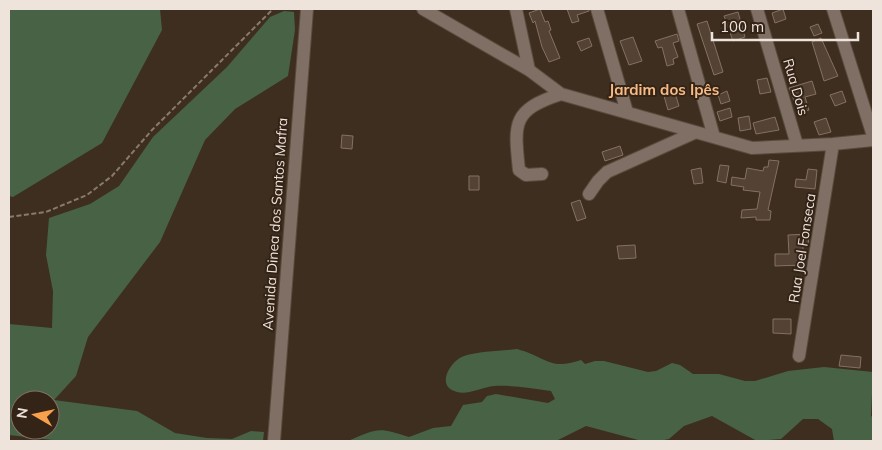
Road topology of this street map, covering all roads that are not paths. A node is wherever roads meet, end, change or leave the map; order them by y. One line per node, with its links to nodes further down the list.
1 (307, 9): 20 (street, Avenida Dinea dos Santos Mafra)
2 (423, 9): 8 (street)
3 (516, 9): 8 (street)
4 (598, 9): 10 (street)
5 (678, 9): 13 (street)
6 (757, 9): 16 (street, Rua Dois)
7 (833, 9): 12 (street)
8 (529, 70): 9 (street)
9 (561, 94): 10 (street); 17 (street)
10 (627, 112): 11 (street)
11 (696, 132): 13 (street); 18 (street)
12 (873, 136)
13 (714, 137): 16 (street)
14 (873, 140): 15 (street)
15 (834, 144): 16 (street); 19 (street, Rua Joel Fonseca)
16 (797, 145)
17 (542, 174)
18 (589, 194)
19 (799, 356)
20 (274, 441)

